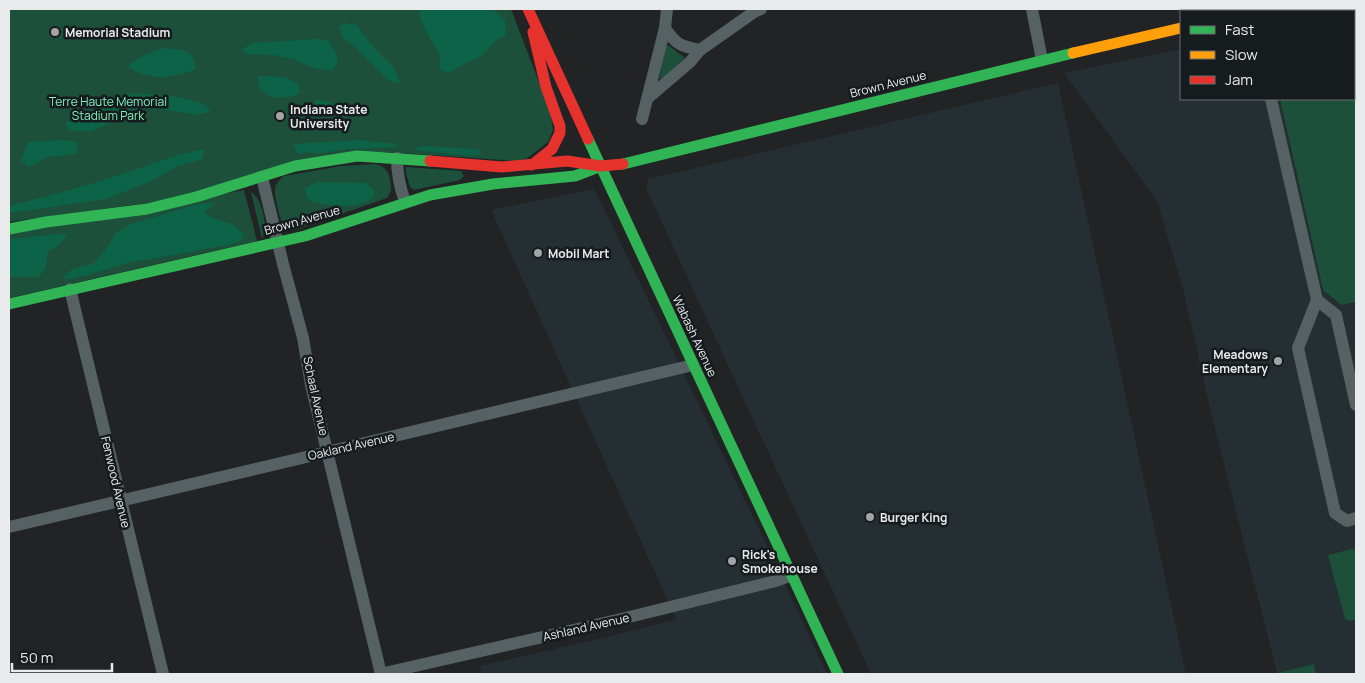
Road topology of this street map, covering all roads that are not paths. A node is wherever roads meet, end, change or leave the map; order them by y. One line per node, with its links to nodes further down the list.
1 (528, 9): 14 (street); 15 (street, Wabash Avenue)
2 (667, 9): 5 (street)
3 (761, 9): 7 (street)
4 (1032, 9): 8 (street)
5 (665, 28): 7 (street); 9 (street)
6 (1180, 28): 8 (street, Brown Avenue)
7 (700, 50): 9 (street)
8 (1042, 60): 15 (street, Brown Avenue)
9 (648, 98): 11 (street)
10 (1271, 100): 22 (street)
11 (642, 119)
12 (397, 158): 13 (street, Brown Avenue); 16 (street, Brown Avenue); 18 (street)
13 (474, 165): 14 (street, Brown Avenue); 17 (street)
14 (531, 165): 15 (street, Brown Avenue)
15 (601, 166): 17 (street, Brown Avenue); 24 (street, Wabash Avenue)
16 (262, 177): 19 (street, Brown Avenue); 20 (street, Schaal Avenue)
17 (475, 187): 18 (street, Brown Avenue)
18 (405, 202): 20 (street, Brown Avenue)
19 (9, 229)
20 (278, 242): 21 (street, Brown Avenue); 26 (street, Schaal Avenue)
21 (70, 290): 23 (street, Brown Avenue); 27 (street, Fenwood Avenue)
22 (1317, 300): 25 (street); 28 (street)
23 (9, 304)
24 (693, 365): 26 (street, Oakland Avenue); 30 (street, Wabash Avenue)
25 (1356, 406)
26 (327, 452): 27 (street, Oakland Avenue); 32 (street, Schaal Avenue)
27 (121, 501): 29 (street, Oakland Avenue); 31 (street, Fenwood Avenue)
28 (1356, 518)
29 (9, 527)
30 (792, 575): 32 (street, Ashland Avenue); 33 (street, Wabash Avenue)
31 (162, 674)
32 (380, 674)
33 (838, 674)

